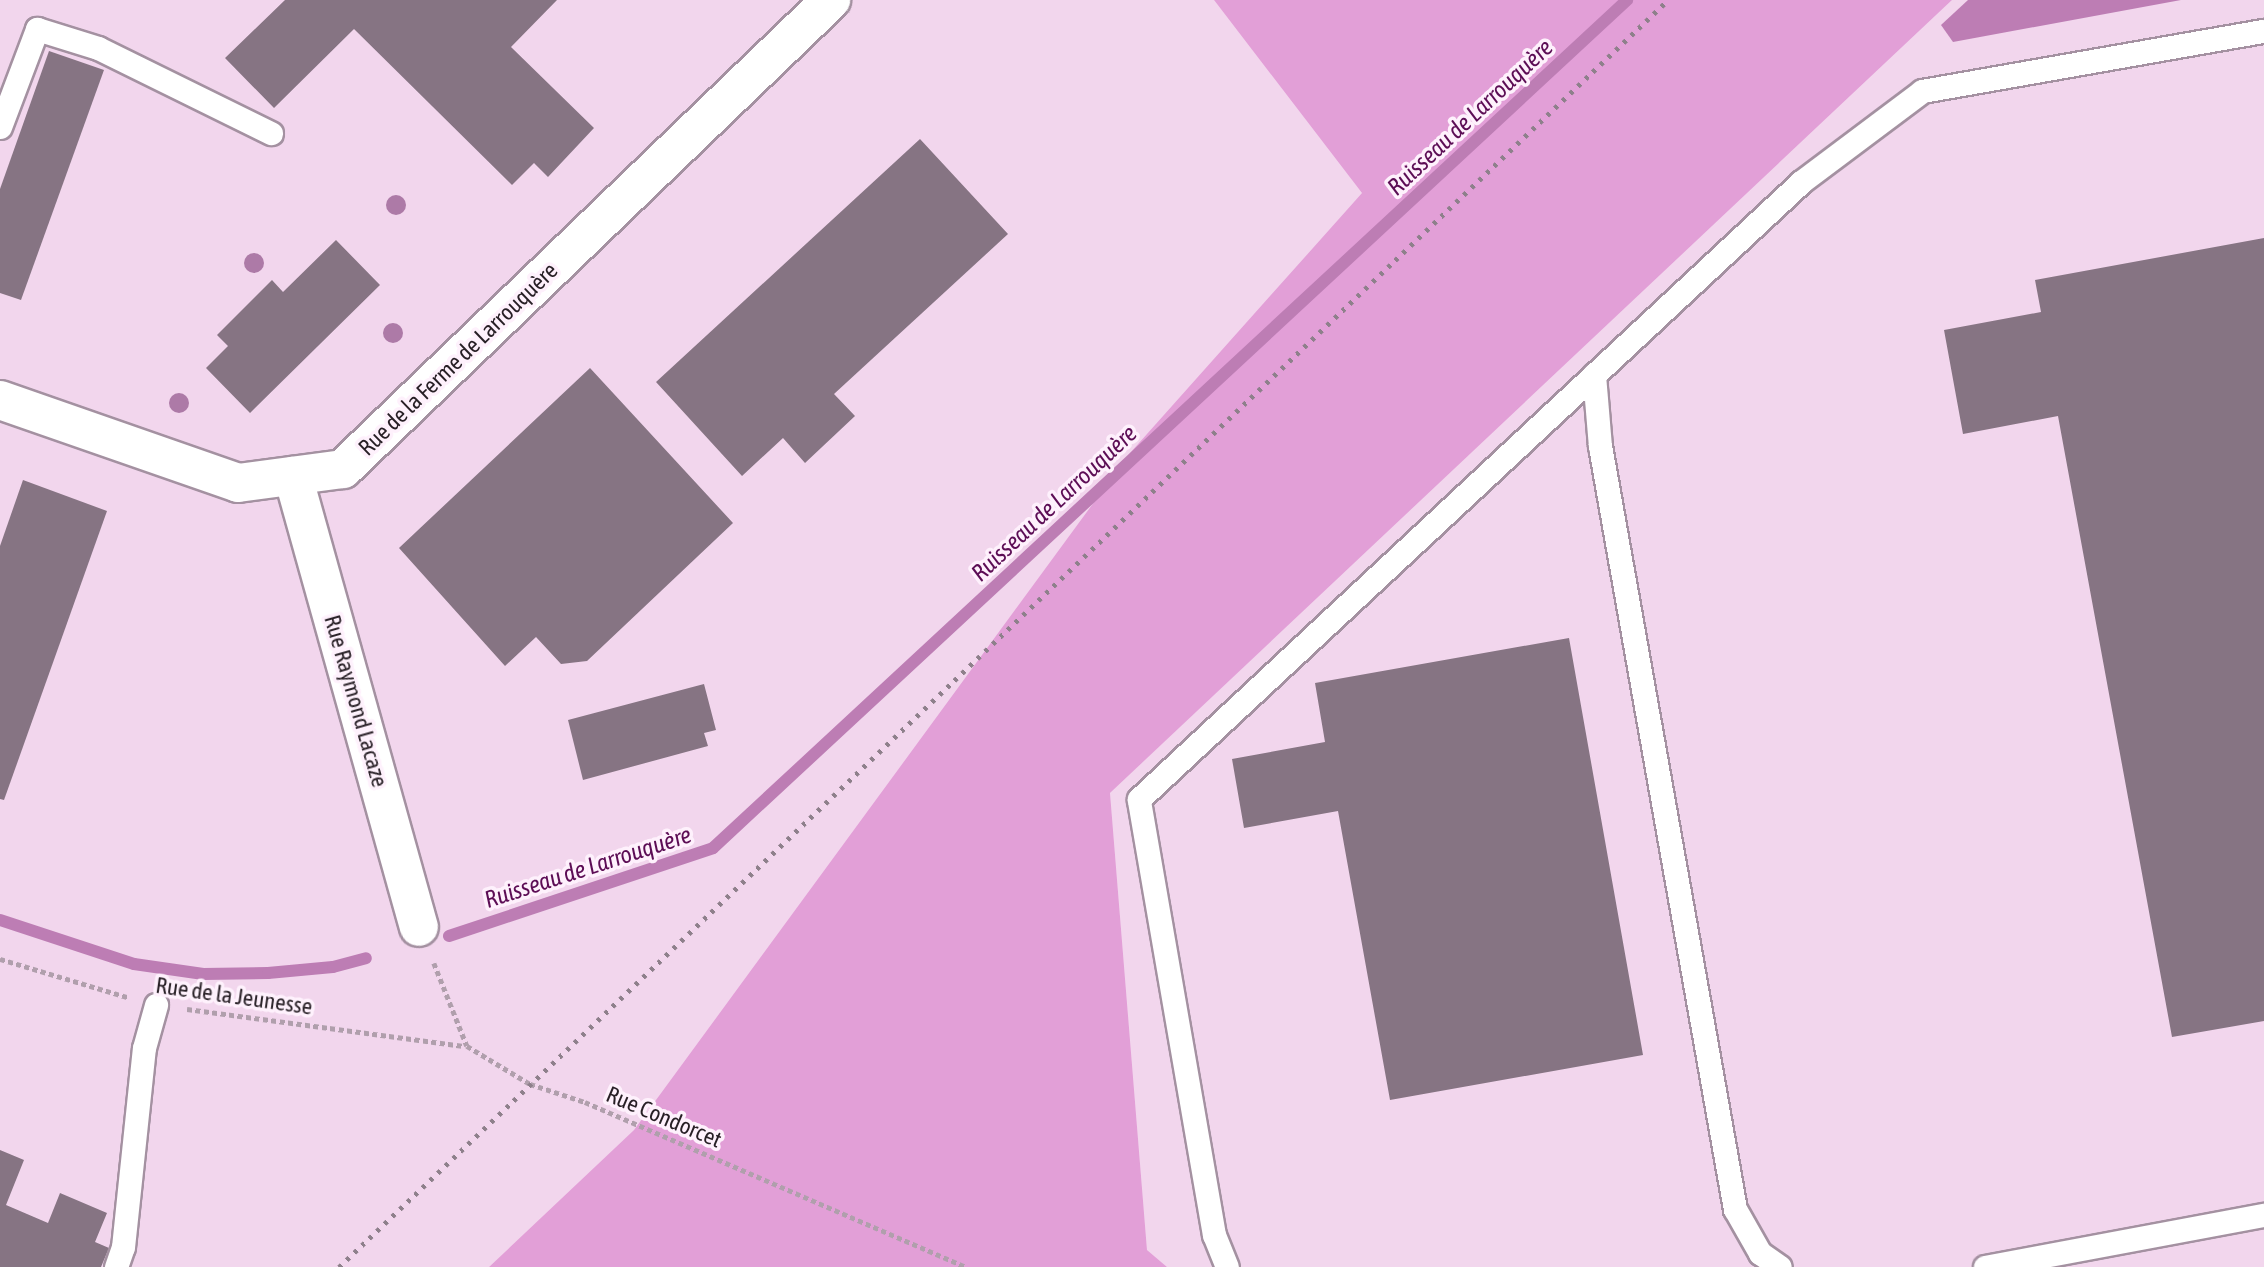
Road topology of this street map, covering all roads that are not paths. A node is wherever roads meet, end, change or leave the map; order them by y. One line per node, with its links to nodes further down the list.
1 (831, 0): 7 (street, Rue de la Ferme de Larrouquère)
2 (2264, 31): 5 (lane)
3 (0, 127): 4 (lane)
4 (271, 133)
5 (1594, 375): 12 (lane); 13 (lane)
6 (0, 400): 7 (street, Rue de la Ferme de Larrouquère)
7 (293, 476): 8 (street, Rue Raymond Lacaze)
8 (419, 927)
9 (156, 1005): 11 (lane)
10 (2264, 1215): 14 (lane)
11 (116, 1267)
12 (1227, 1267)
13 (1780, 1267)
14 (1984, 1267)

